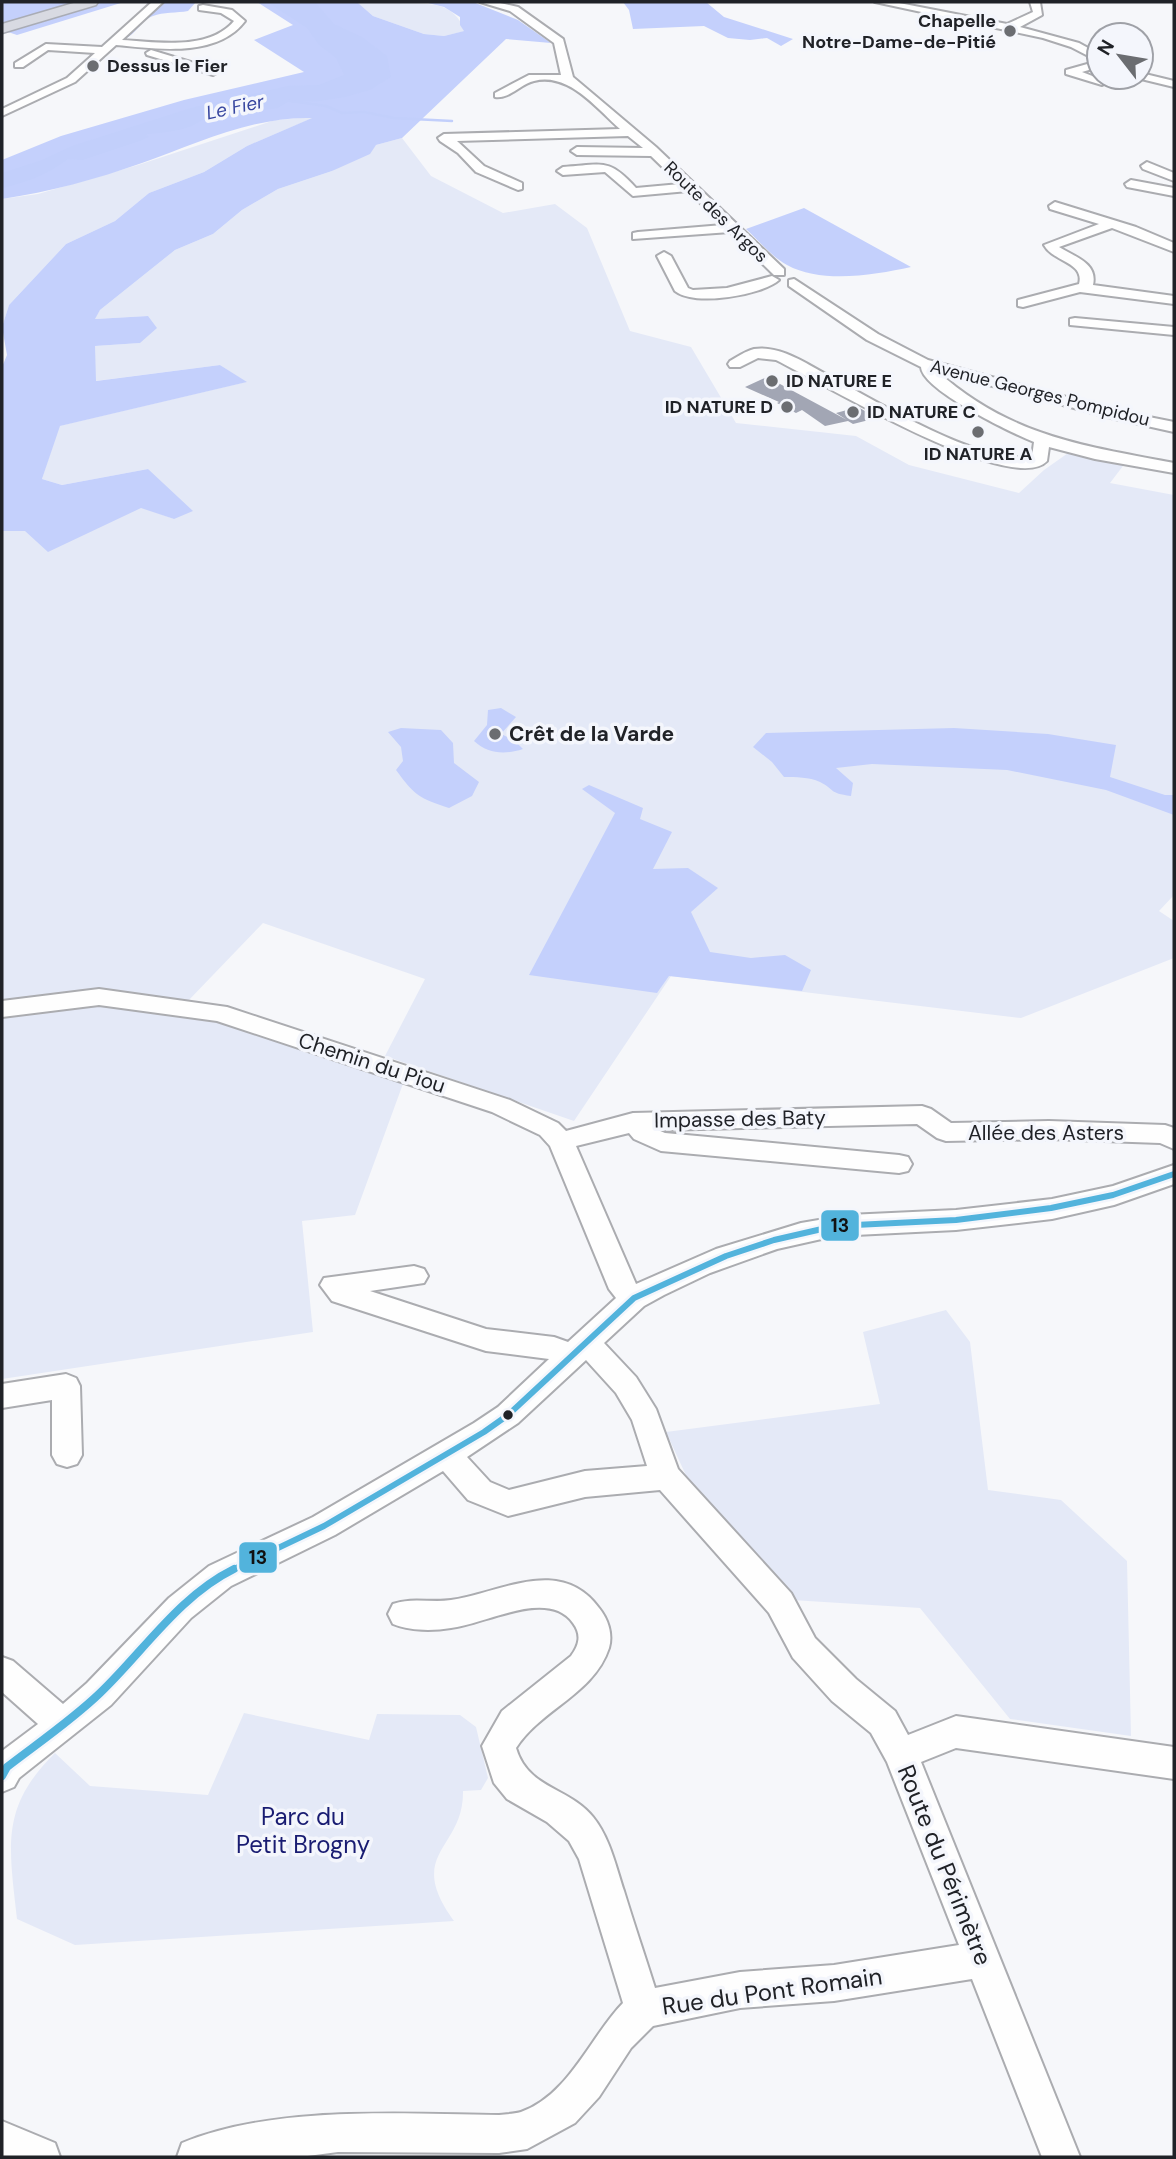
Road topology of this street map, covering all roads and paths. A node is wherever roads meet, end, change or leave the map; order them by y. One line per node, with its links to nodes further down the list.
1 (90, 2): 8 (highway)
2 (158, 2): 9 (street)
3 (484, 2): 15 (street)
4 (880, 2): 7 (street)
5 (1035, 2): 7 (street)
6 (203, 8): 9 (street)
7 (1013, 26): 10 (street)
8 (2, 29)
9 (109, 46): 11 (street); 13 (street); 19 (street)
10 (1085, 50)
11 (19, 65)
12 (1085, 68): 14 (street)
13 (213, 72)
14 (1085, 77)
15 (569, 79): 18 (street); 20 (street, Route des Argos)
16 (1155, 79): 17 (street)
17 (1174, 84)
18 (499, 94)
19 (2, 113)
20 (633, 133): 21 (street); 23 (street, Route des Argos); 28 (street)
21 (550, 137)
22 (558, 151): 23 (street, Route des Argos)
23 (654, 152): 29 (street, Route des Argos)
24 (1147, 166): 26 (street)
25 (564, 171): 29 (street)
26 (1174, 177)
27 (1131, 184): 30 (street)
28 (518, 186)
29 (691, 187): 33 (street, Route des Argos)
30 (1174, 192)
31 (1055, 205): 32 (street)
32 (1111, 225): 35 (street); 38 (street)
33 (734, 228): 34 (street); 37 (street, Route des Argos)
34 (638, 236)
35 (1174, 248)
36 (664, 256): 37 (street)
37 (775, 276): 44 (street, Avenue Georges Pompidou)
38 (1085, 288): 39 (street); 40 (street)
39 (1174, 300)
40 (1023, 303)
41 (1075, 322): 42 (street)
42 (1174, 331)
43 (735, 364): 48 (street)
44 (929, 366): 45 (street, Avenue Georges Pompidou); 46 (street)
45 (1174, 427)
46 (1043, 438): 47 (street); 48 (street)
47 (1068, 447): 48 (street); 49 (street)
48 (1041, 458)
49 (1174, 468)
50 (2, 1009): 54 (street, Chemin du Piou)
51 (922, 1115): 52 (street, Impasse des Baty); 53 (street, Allée des Asters)
52 (633, 1122): 54 (street, Impasse des Baty); 55 (street)
53 (1174, 1140)
54 (561, 1142): 58 (street)
55 (899, 1164)
56 (1174, 1174): 58 (street)
57 (414, 1276): 59 (street)
58 (634, 1297): 59 (street)
59 (577, 1349): 62 (street); 63 (street)
60 (2, 1396): 61 (street)
61 (67, 1455)
62 (447, 1455): 63 (street); 66 (street)
63 (667, 1477): 67 (street)
64 (404, 1614): 71 (street)
65 (2, 1672): 66 (street)
66 (62, 1726): 69 (street)
67 (901, 1754): 68 (street, Route du Périmètre); 70 (street, Route du Périmètre)
68 (1174, 1763)
69 (3, 1771)
70 (982, 1959): 71 (street, Rue du Pont Romain); 75 (street, Route du Périmètre)
71 (643, 2009): 74 (street, Rue du Pont Romain)
72 (2, 2140): 73 (street)
73 (41, 2157)
74 (197, 2157)
75 (1061, 2157)

